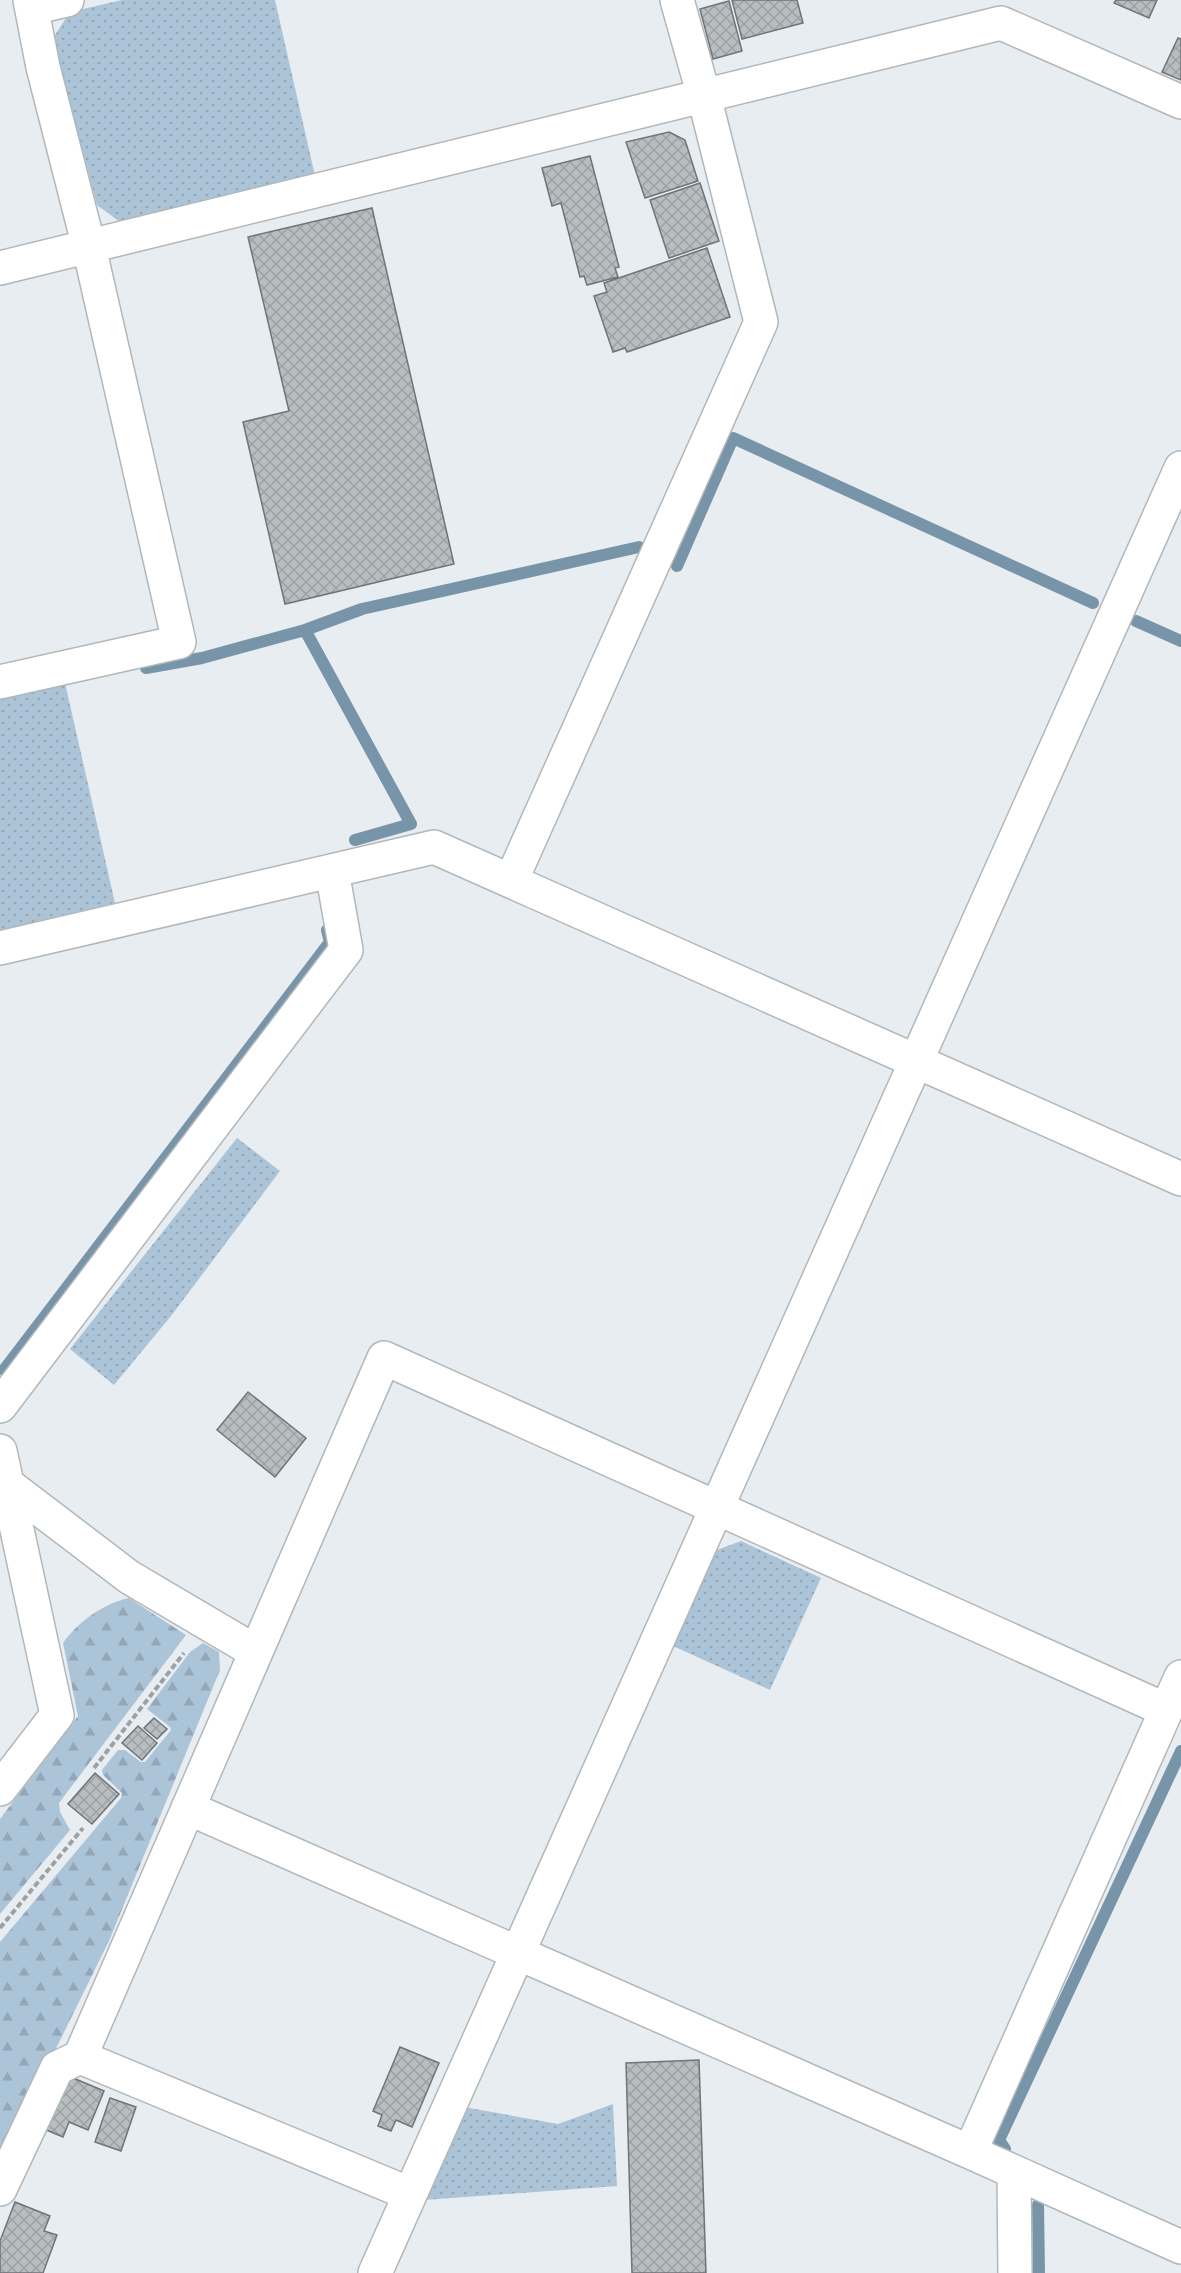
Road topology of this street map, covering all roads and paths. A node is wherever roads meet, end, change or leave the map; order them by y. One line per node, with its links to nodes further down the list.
1 (67, 0): 3 (street)
2 (677, 0): 4 (street)
3 (31, 4): 6 (street)
4 (704, 96): 5 (street); 6 (street); 11 (street)
5 (1181, 102)
6 (88, 247): 7 (street); 9 (street)
7 (0, 268)
8 (1181, 468): 13 (street)
9 (0, 682)
10 (332, 871): 11 (street); 12 (street); 15 (street)
11 (511, 881): 13 (street)
12 (0, 948)
13 (916, 1061): 14 (street); 18 (street)
14 (1181, 1179)
15 (0, 1406)
16 (0, 1451): 17 (street)
17 (7, 1484): 19 (street); 24 (street)
18 (717, 1508): 20 (street); 22 (street); 28 (street)
19 (207, 1623): 20 (street); 23 (path)
20 (256, 1652): 25 (street)
21 (1181, 1677): 22 (street)
22 (1166, 1710): 30 (street)
23 (93, 1768)
24 (0, 1789)
25 (188, 1808): 28 (street); 29 (street)
26 (84, 1828): 27 (path)
27 (0, 1928)
28 (518, 1953): 30 (street); 33 (street)
29 (80, 2057): 32 (street); 33 (street)
30 (970, 2151): 31 (street)
31 (1014, 2172): 34 (street); 36 (street)
32 (0, 2189)
33 (410, 2194): 35 (street)
34 (1181, 2247)
35 (375, 2273)
36 (1016, 2273)

